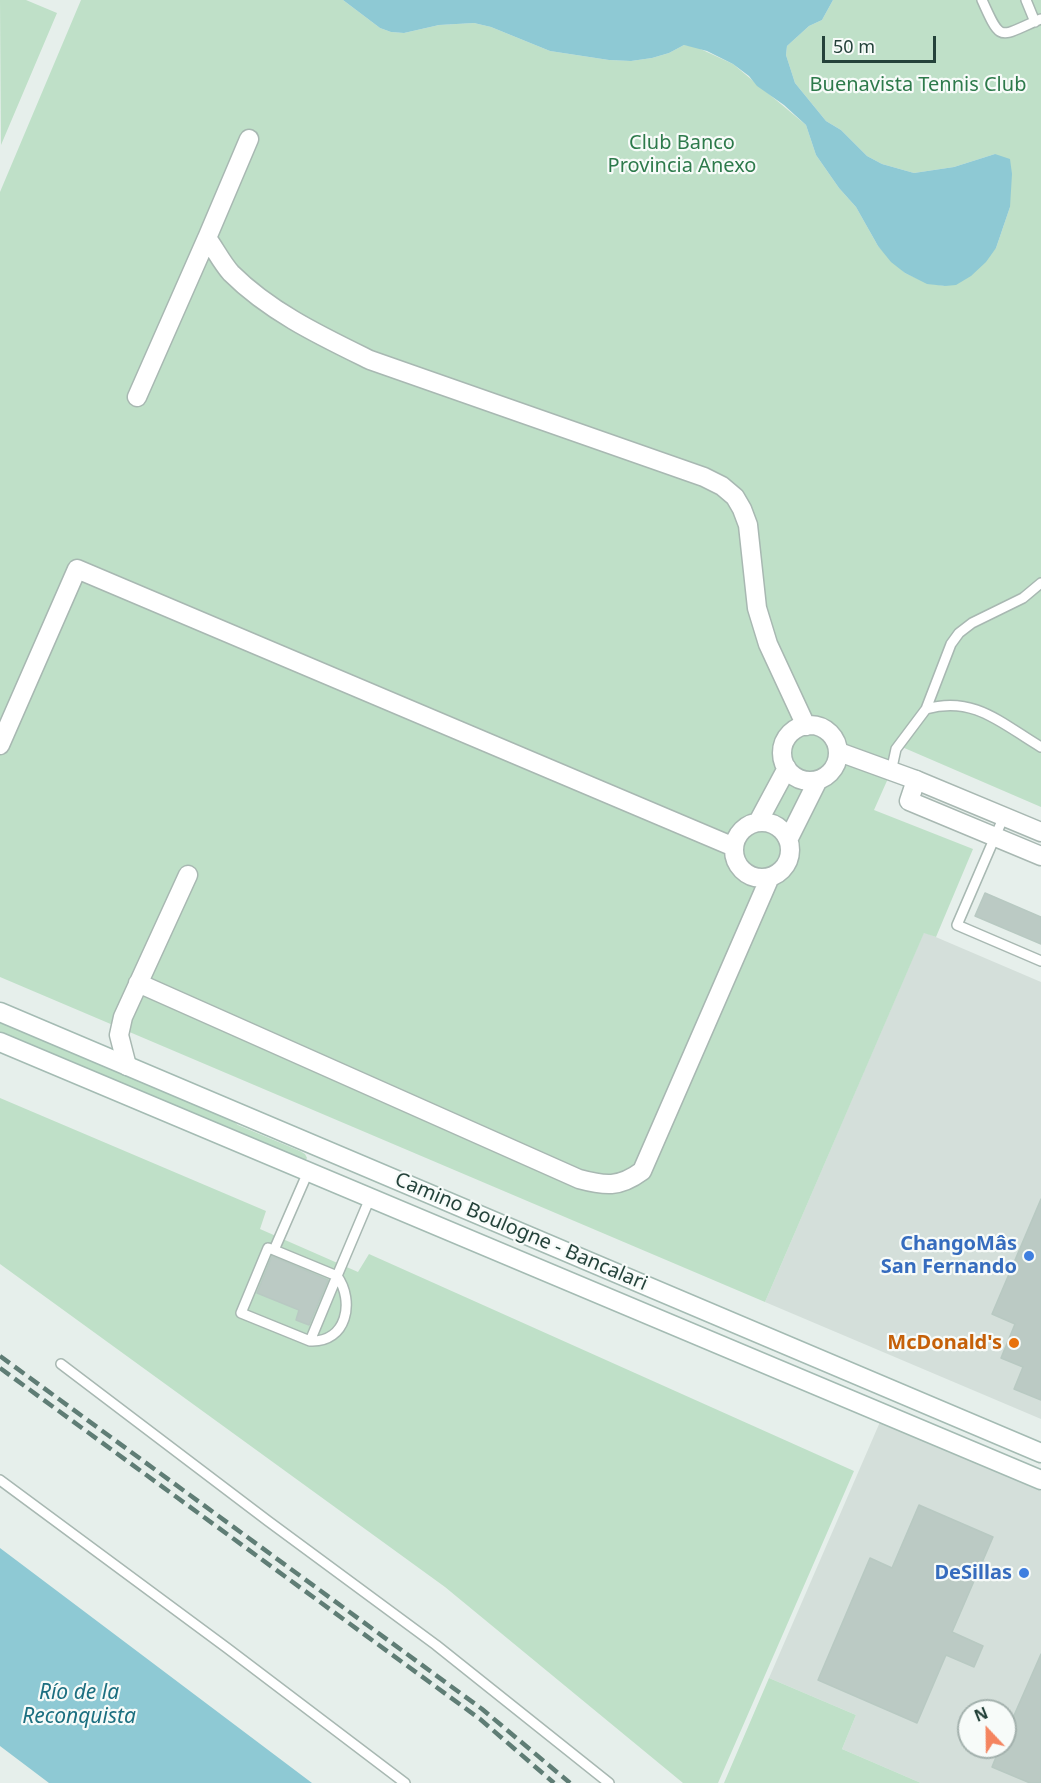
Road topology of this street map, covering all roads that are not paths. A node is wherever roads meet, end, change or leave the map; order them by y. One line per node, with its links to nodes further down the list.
1 (982, 0): 3 (lane)
2 (1026, 0): 3 (lane)
3 (1038, 20)
4 (249, 139): 5 (street)
5 (207, 238): 6 (street); 9 (street)
6 (137, 397)
7 (1041, 583): 8 (lane)
8 (926, 709): 11 (lane); 14 (lane)
9 (806, 726): 12 (street); 13 (street)
10 (0, 745): 22 (street)
11 (1041, 747)
12 (838, 752): 14 (street); 15 (street)
13 (786, 768): 15 (street); 18 (street)
14 (891, 772): 16 (street)
15 (818, 780): 21 (street)
16 (916, 780): 17 (street); 20 (street)
17 (1004, 816): 19 (street); 20 (lane)
18 (758, 822): 21 (street); 22 (street)
19 (1041, 832)
20 (995, 837): 23 (street); 26 (lane)
21 (788, 840): 25 (street)
22 (734, 847): 25 (street)
23 (1041, 856)
24 (188, 875): 27 (street)
25 (770, 877): 27 (street)
26 (1041, 961)
27 (138, 983): 30 (street)
28 (0, 1012): 30 (street, Camino Boulogne - Bancalari)
29 (0, 1042): 31 (street, Camino Boulogne - Bancalari)
30 (127, 1066): 37 (street, Camino Boulogne - Bancalari)
31 (308, 1172): 32 (street, Camino Boulogne - Bancalari); 33 (lane)
32 (370, 1198): 34 (lane); 39 (street, Camino Boulogne - Bancalari)
33 (274, 1250): 34 (lane); 35 (lane)
34 (337, 1276): 35 (lane); 35 (lane)
35 (310, 1341)
36 (61, 1364): 41 (lane)
37 (1041, 1453)
38 (0, 1480): 40 (lane)
39 (1041, 1480)
40 (405, 1783)
41 (609, 1783)

